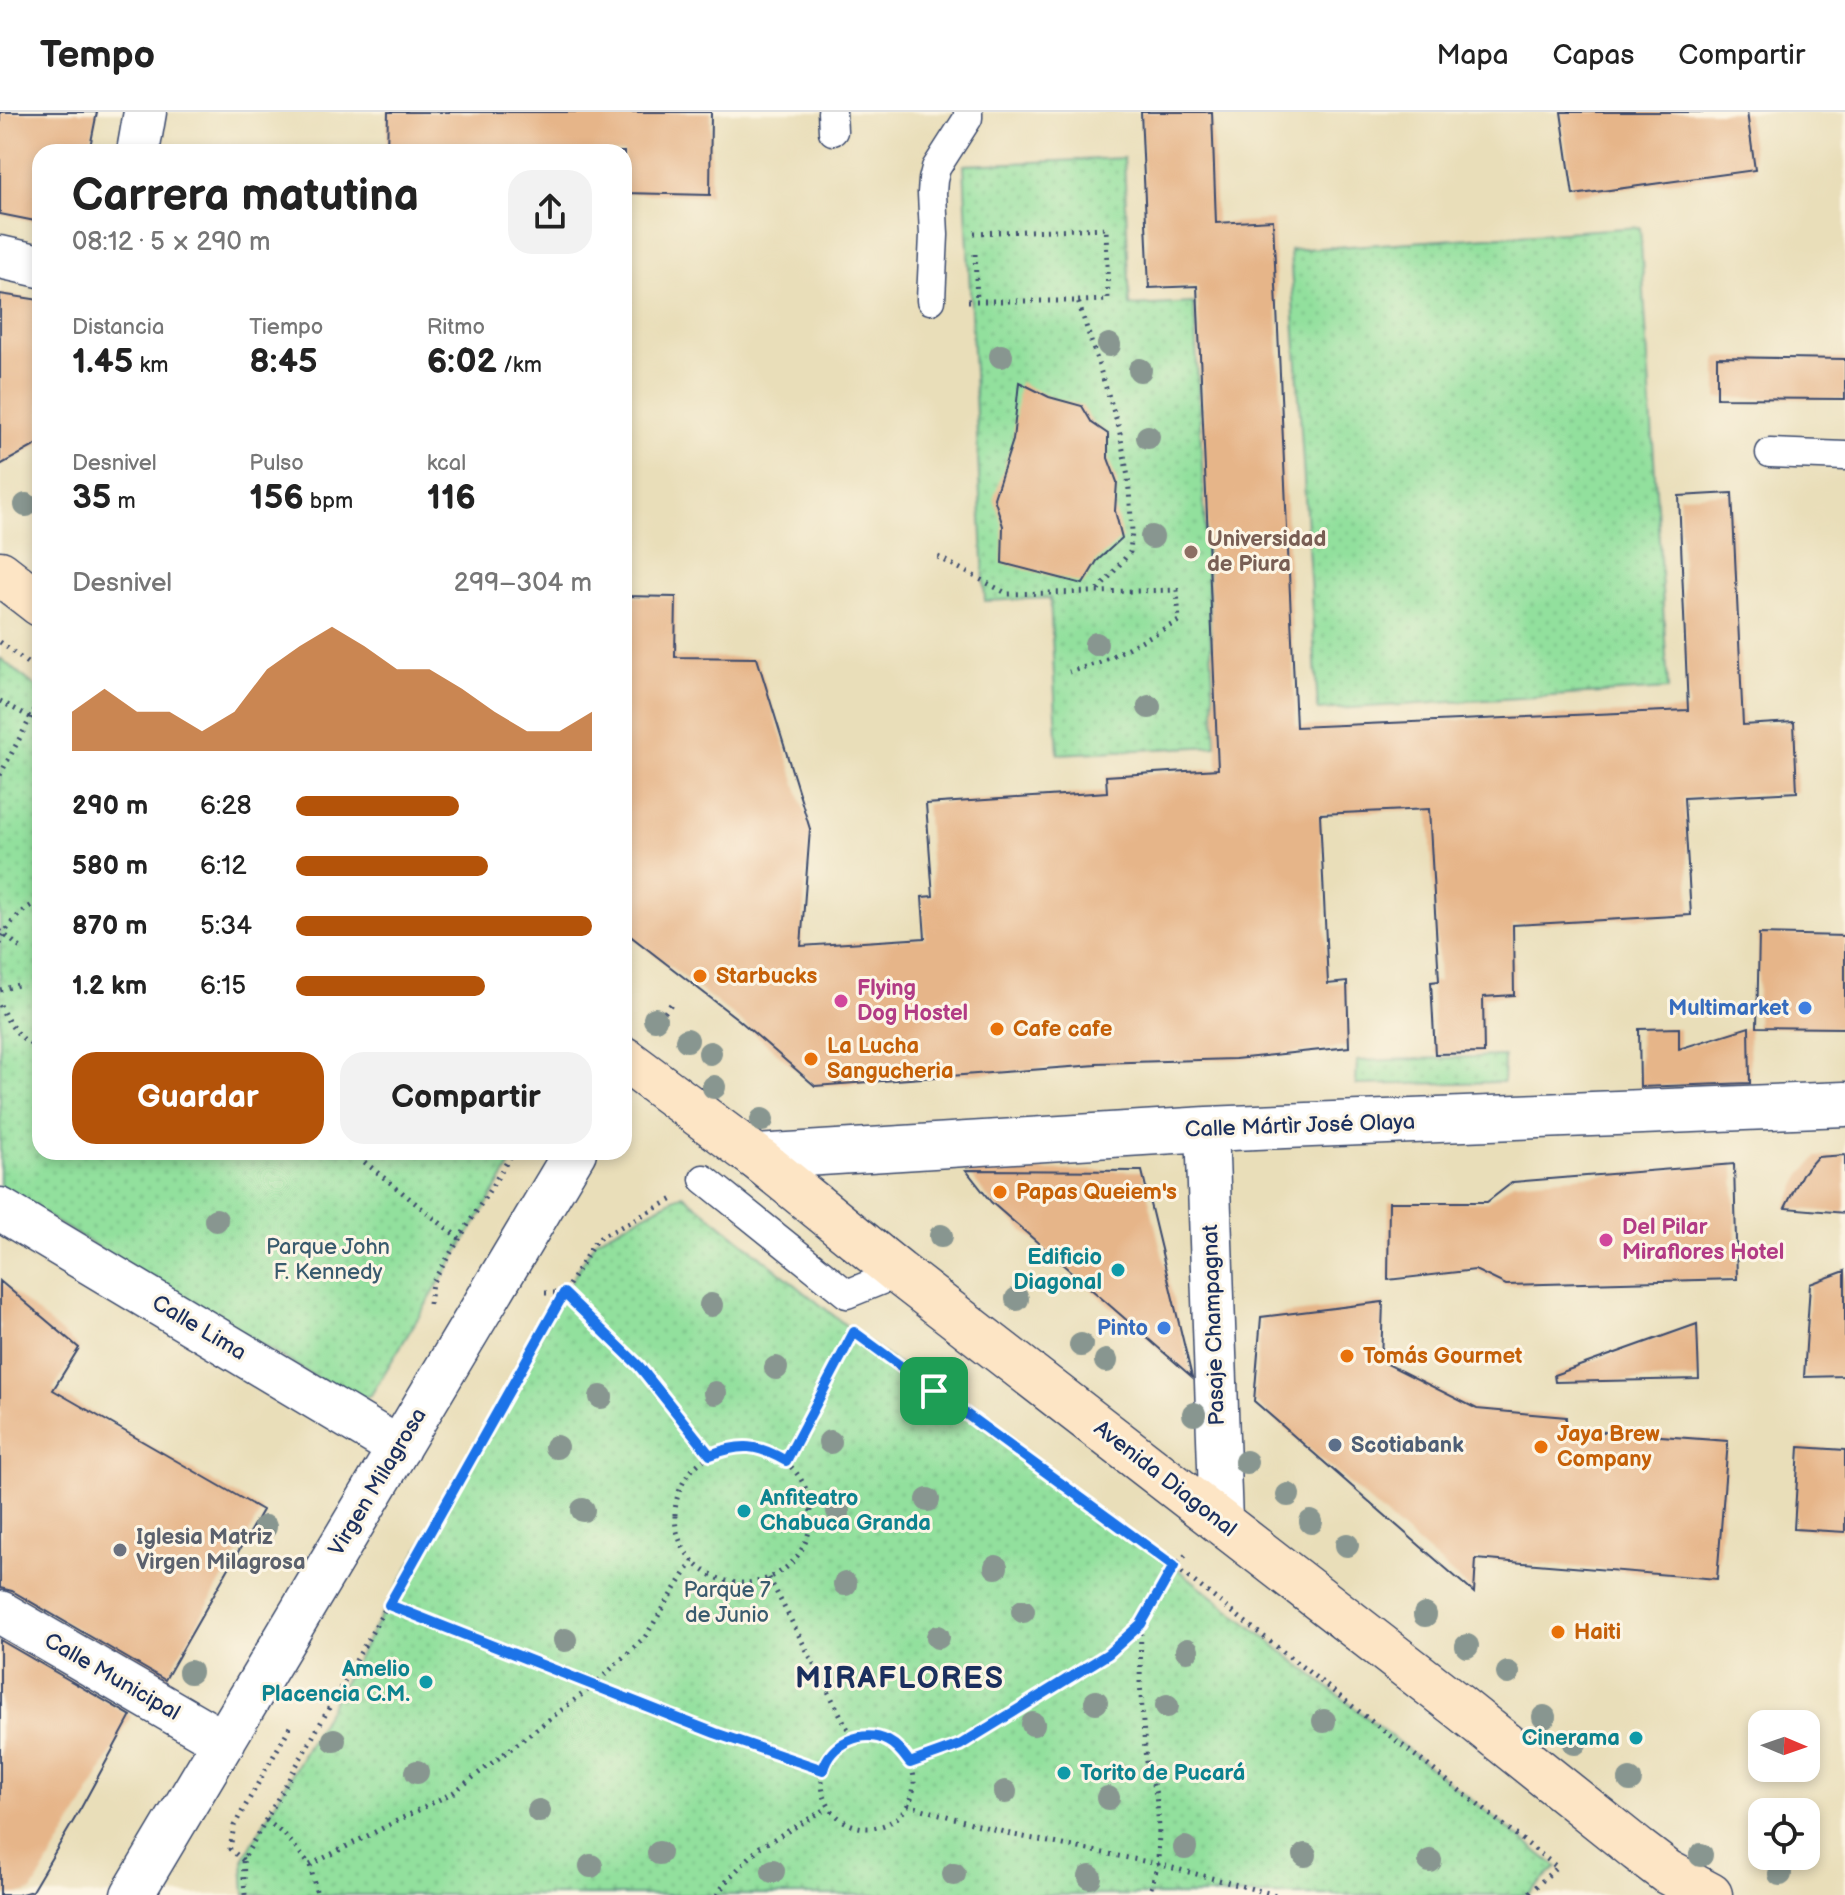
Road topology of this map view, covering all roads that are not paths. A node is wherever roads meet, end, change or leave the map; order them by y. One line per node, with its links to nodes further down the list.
1 (145, 112): 3 (street)
2 (968, 115): 6 (lane)
3 (139, 144)
4 (0, 257): 5 (street)
5 (32, 264)
6 (931, 300)
7 (1770, 453): 8 (lane)
8 (1845, 456)
9 (0, 573): 10 (main road)
10 (32, 598)
11 (632, 1069): 14 (main road, Avenida Diagonal)
12 (1845, 1104): 13 (street, Calle Mártìr José Olaya)
13 (1207, 1129): 14 (street, Calle Mártìr José Olaya); 20 (street, Pasaje Champagnat)
14 (756, 1157): 18 (main road, Avenida Diagonal)
15 (570, 1160): 19 (street, Virgen Milagrosa)
16 (693, 1187): 18 (lane)
17 (0, 1209): 19 (street, Calle Lima)
18 (899, 1273): 20 (main road, Avenida Diagonal)
19 (399, 1448): 22 (street, Virgen Milagrosa)
20 (1221, 1522): 24 (main road, Avenida Diagonal)
21 (0, 1612): 22 (street, Calle Municipal)
22 (224, 1742): 23 (street, Virgen Milagrosa)
23 (132, 1895)
24 (1710, 1895)

